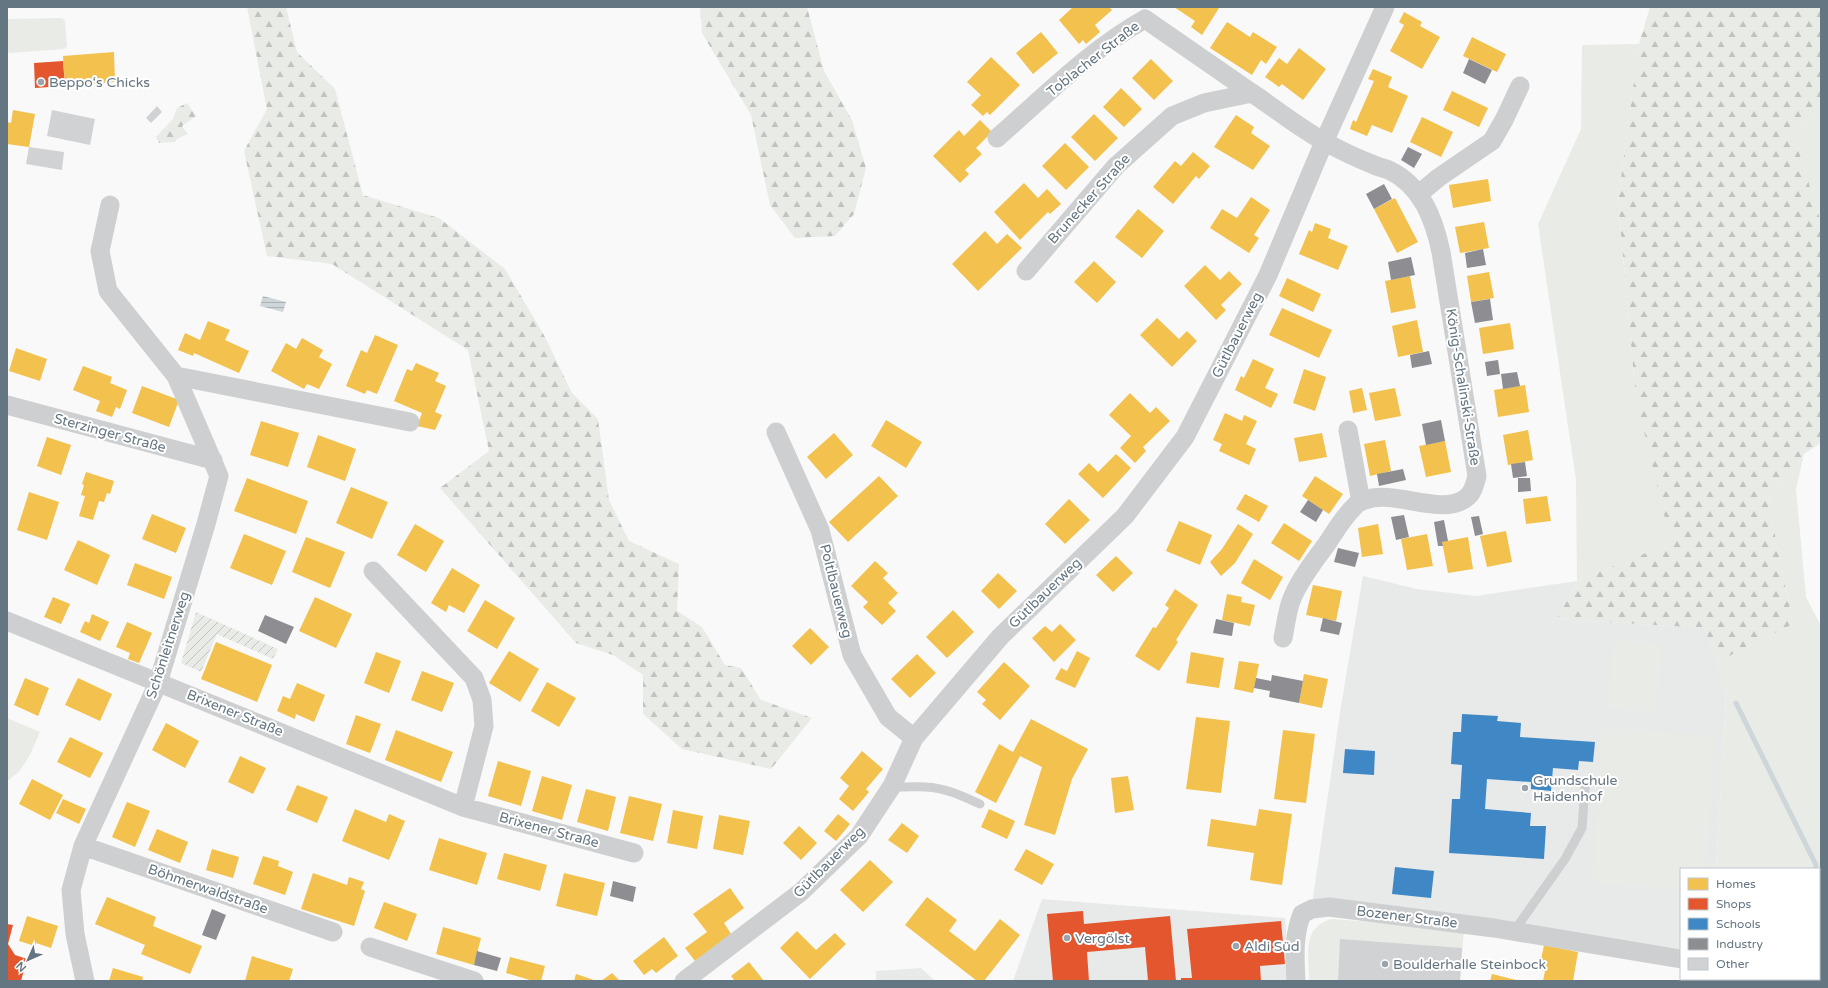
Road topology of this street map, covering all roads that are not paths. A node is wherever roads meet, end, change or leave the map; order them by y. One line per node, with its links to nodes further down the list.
1 (1385, 7): 5 (street, Gütlbauerweg)
2 (1520, 86): 6 (street)
3 (1252, 93): 4 (street, Toblacher Straße); 5 (street); 8 (street, Brunecker Straße)
4 (998, 138)
5 (1324, 142): 6 (street, König-Schalinski-Straße); 20 (street, Gütlbauerweg)
6 (1418, 194): 15 (street, König-Schalinski-Straße)
7 (110, 205): 9 (street, Schönleitnerweg)
8 (1026, 271)
9 (176, 376): 11 (street); 14 (street, Schönleitnerweg)
10 (7, 405): 14 (street, Sterzinger Straße)
11 (410, 422)
12 (1348, 430): 15 (street)
13 (776, 432): 20 (street, Poltlbauerweg)
14 (213, 460): 19 (street, Schönleitnerweg)
15 (1361, 502): 18 (street)
16 (373, 572): 24 (street)
17 (7, 621): 19 (street, Brixener Straße)
18 (1283, 638)
19 (158, 683): 24 (street, Brixener Straße); 25 (street, Schönleitnerweg)
20 (914, 738): 21 (street, Gütlbauerweg)
21 (892, 786): 23 (lane); 33 (street, Gütlbauerweg)
22 (1585, 788): 27 (lane)
23 (980, 804)
24 (463, 807): 26 (street, Brixener Straße)
25 (83, 846): 28 (street, Böhmerwaldstraße); 31 (street, Schönleitnerweg)
26 (634, 853)
27 (1514, 931): 30 (street, Bozener Straße); 34 (street, Bozener Straße)
28 (333, 932)
29 (370, 947): 32 (street)
30 (1680, 959)
31 (85, 981)
32 (474, 981)
33 (684, 981)
34 (1296, 981)

